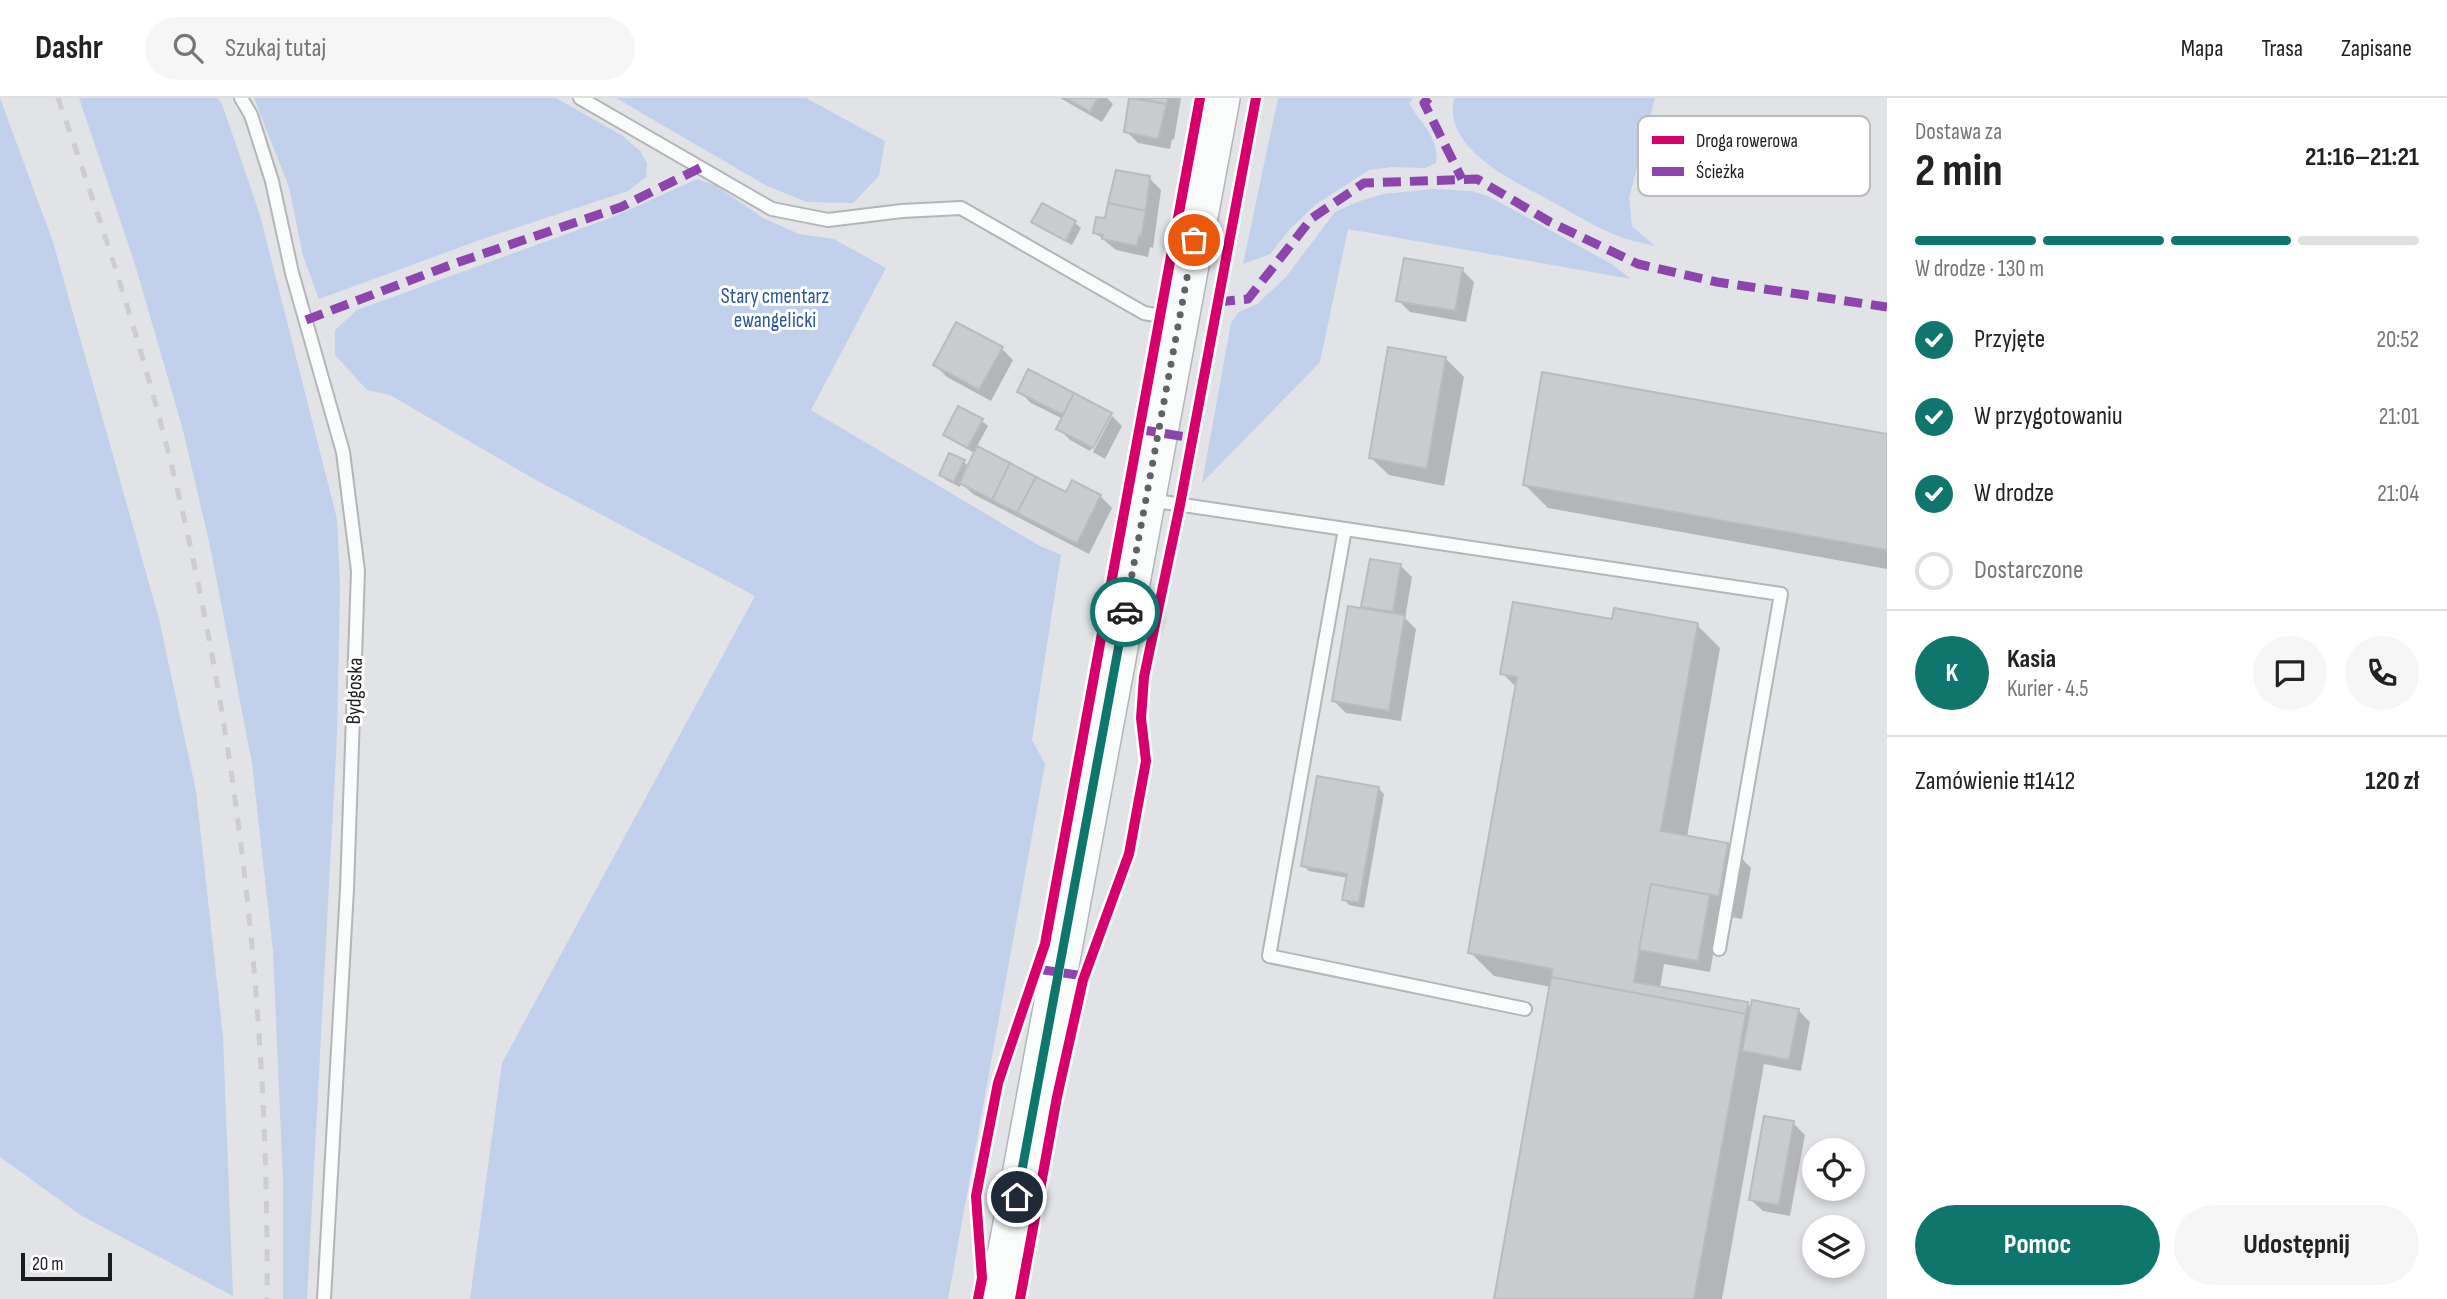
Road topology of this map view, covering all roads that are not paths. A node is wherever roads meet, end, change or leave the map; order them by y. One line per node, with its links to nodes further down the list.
1 (241, 98): 9 (lane, Bydgoska)
2 (580, 98): 4 (lane)
3 (1221, 98): 4 (street)
4 (1179, 320): 5 (street)
5 (1145, 500): 6 (lane); 10 (street)
6 (1345, 529): 7 (lane); 8 (lane)
7 (1719, 949)
8 (1525, 1009)
9 (324, 1299)
10 (998, 1299)

